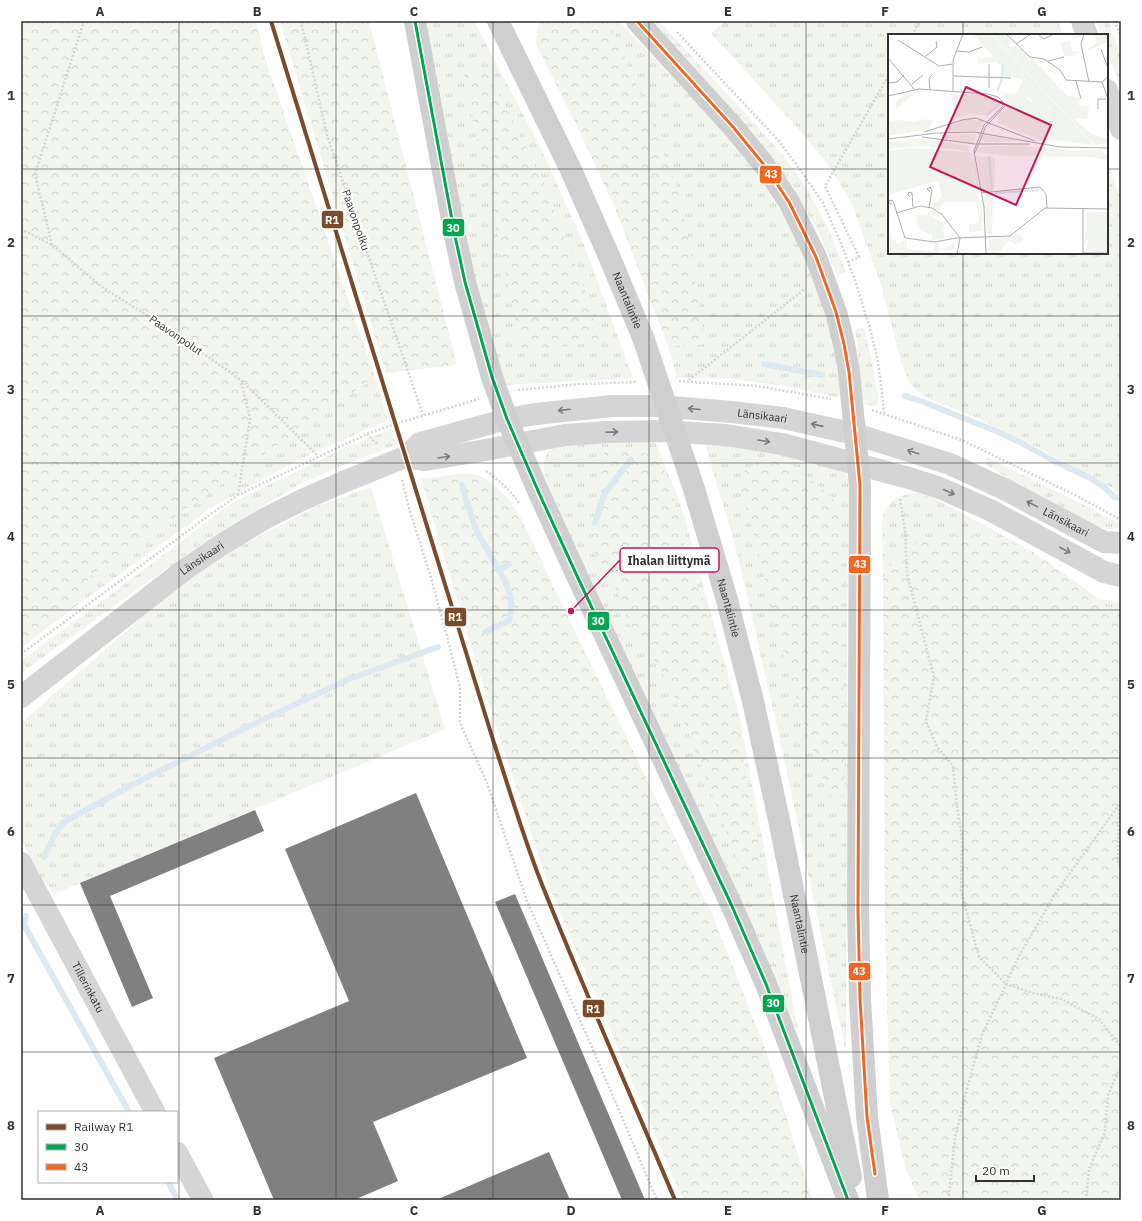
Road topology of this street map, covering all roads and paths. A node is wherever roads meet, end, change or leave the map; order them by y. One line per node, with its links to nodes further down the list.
1 (84, 21): 16 (path)
2 (301, 21): 22 (path, Paavonpolku)
3 (415, 21): 23 (main road)
4 (499, 21): 49 (main road, Naantalintie)
5 (637, 21): 25 (main road)
6 (920, 21): 9 (path)
7 (1082, 21): 10 (street)
8 (1115, 21): 11 (path)
9 (913, 34)
10 (1087, 34)
11 (1121, 38)
12 (888, 77): 17 (path)
13 (1108, 93): 14 (street)
14 (1121, 129)
15 (21, 229): 16 (path, Paavonpolut)
16 (52, 245): 19 (path, Paavonpolut)
17 (848, 262)
18 (808, 286): 20 (path)
19 (241, 380): 27 (path, Paavonpolut); 31 (path)
20 (688, 381)
21 (884, 413): 34 (path)
22 (424, 415)
23 (507, 419): 25 (street, Länsikaari, one-way to 23); 26 (main road); 28 (street, Länsikaari)
24 (367, 434): 28 (path)
25 (855, 434): 29 (main road); 35 (street, Länsikaari, one-way to 25)
26 (518, 444): 28 (street, one-way to 26); 29 (street, one-way to 29); 48 (main road)
27 (318, 456)
28 (400, 459): 37 (street, Länsikaari); 47 (path)
29 (858, 464): 36 (street, one-way to 36); 50 (main road)
30 (485, 470): 33 (path)
31 (238, 495)
32 (900, 499): 41 (path)
33 (521, 505)
34 (1121, 520)
35 (1112, 543)
36 (1113, 574)
37 (21, 697)
38 (1120, 804): 40 (path); 41 (path)
39 (21, 862): 44 (street, Tillerinkatu)
40 (1121, 868)
41 (1006, 984): 42 (path); 51 (path)
42 (1121, 1048)
43 (1121, 1068): 52 (path)
44 (154, 1111)
45 (178, 1154): 46 (street)
46 (203, 1200)
47 (657, 1200)
48 (848, 1200)
49 (856, 1200)
50 (878, 1200)
51 (949, 1200)
52 (1086, 1200)

